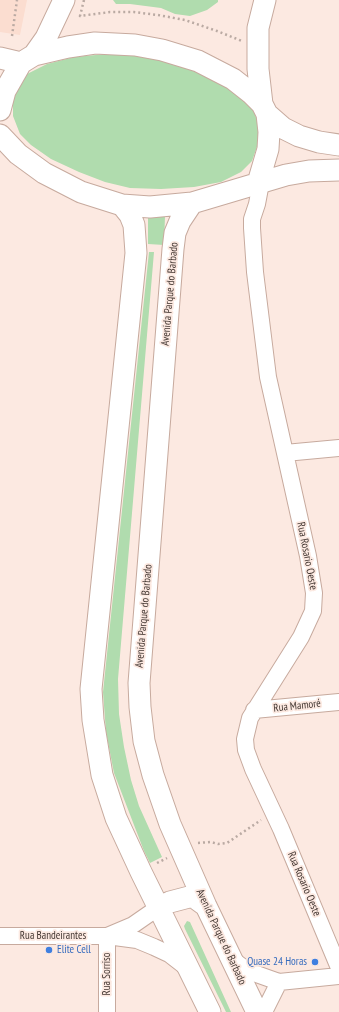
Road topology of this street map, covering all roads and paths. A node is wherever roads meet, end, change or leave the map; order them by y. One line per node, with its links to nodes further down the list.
1 (17, 0): 5 (path)
2 (64, 0): 8 (main road)
3 (84, 0): 6 (path)
4 (265, 0): 9 (main road)
5 (12, 36)
6 (247, 44)
7 (0, 58): 8 (main road)
8 (28, 59): 9 (main road); 10 (main road)
9 (264, 109): 12 (main road); 14 (main road)
10 (0, 110)
11 (0, 133): 16 (main road)
12 (339, 145)
13 (339, 170): 14 (main road)
14 (258, 183): 15 (main road); 18 (street, Rua Rosario Oeste)
15 (192, 204): 16 (main road); 22 (main road, Avenida Parque do Barbado)
16 (122, 205): 23 (main road)
17 (339, 448): 18 (street)
18 (285, 454): 20 (street, Rua Rosario Oeste)
19 (339, 702): 20 (street, Rua Mamoré)
20 (254, 710): 21 (street, Rua Rosario Oeste)
21 (274, 815): 22 (path); 29 (street, Rua Rosario Oeste)
22 (182, 850): 23 (path); 24 (main road, Avenida Parque do Barbado)
23 (141, 872): 25 (main road)
24 (206, 906): 25 (main road); 28 (main road, Avenida Parque do Barbado)
25 (159, 907): 27 (street, Rua Bandeirantes); 30 (main road)
26 (0, 936): 27 (street, Rua Bandeirantes)
27 (107, 936): 30 (street, Rua Bandeirantes); 33 (street, Rua Sorriso)
28 (233, 960): 32 (street); 35 (main road, Avenida Parque do Barbado)
29 (339, 968)
30 (190, 970): 34 (main road)
31 (339, 976): 32 (street)
32 (279, 982): 36 (street)
33 (107, 1012)
34 (210, 1012)
35 (257, 1012)
36 (264, 1012)

